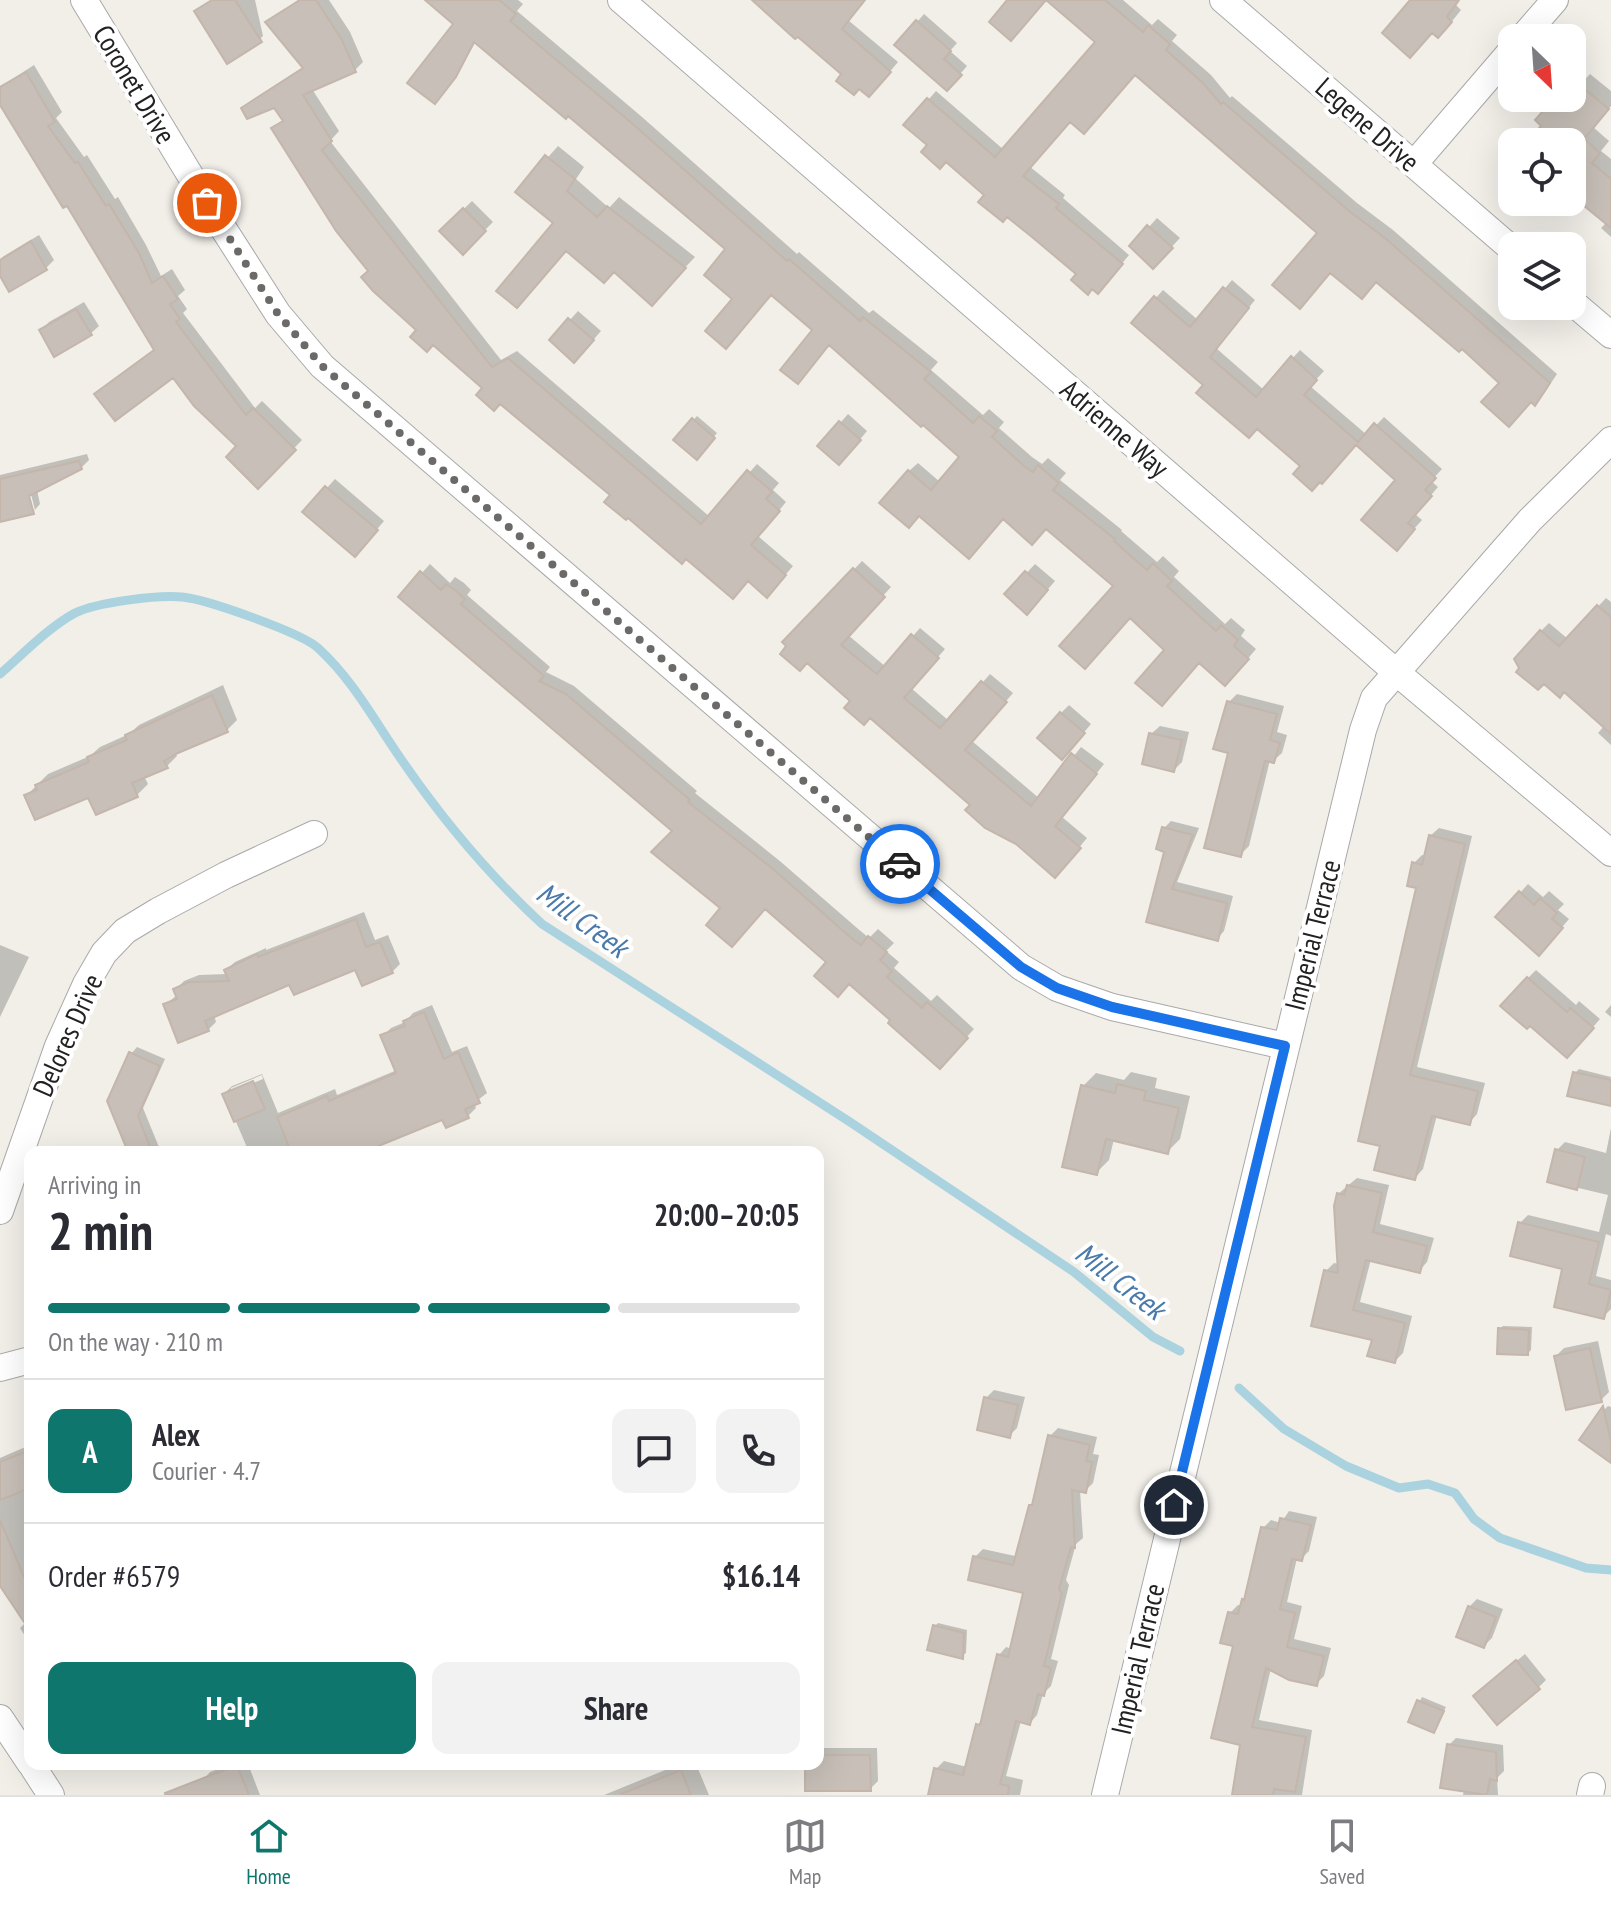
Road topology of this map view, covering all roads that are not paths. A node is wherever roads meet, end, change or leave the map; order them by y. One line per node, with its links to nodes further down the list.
1 (84, 0): 15 (street, Coronet Drive)
2 (621, 0): 12 (street, Adrienne Way)
3 (1223, 0): 7 (street, Legene Drive)
4 (1555, 0): 5 (street)
5 (1534, 24)
6 (1498, 66): 7 (street)
7 (1414, 164): 8 (street, Legene Drive)
8 (1498, 237)
9 (1586, 314): 10 (street)
10 (1611, 335)
11 (1611, 440): 12 (street, Imperial Terrace)
12 (1396, 672): 14 (street, Adrienne Way); 15 (street, Imperial Terrace)
13 (314, 834): 16 (street, Delores Drive)
14 (1611, 853)
15 (1285, 1046): 21 (street, Imperial Terrace)
16 (0, 1211)
17 (24, 1362): 18 (street)
18 (0, 1368)
19 (0, 1718): 20 (street)
20 (24, 1749)
21 (1105, 1795)

